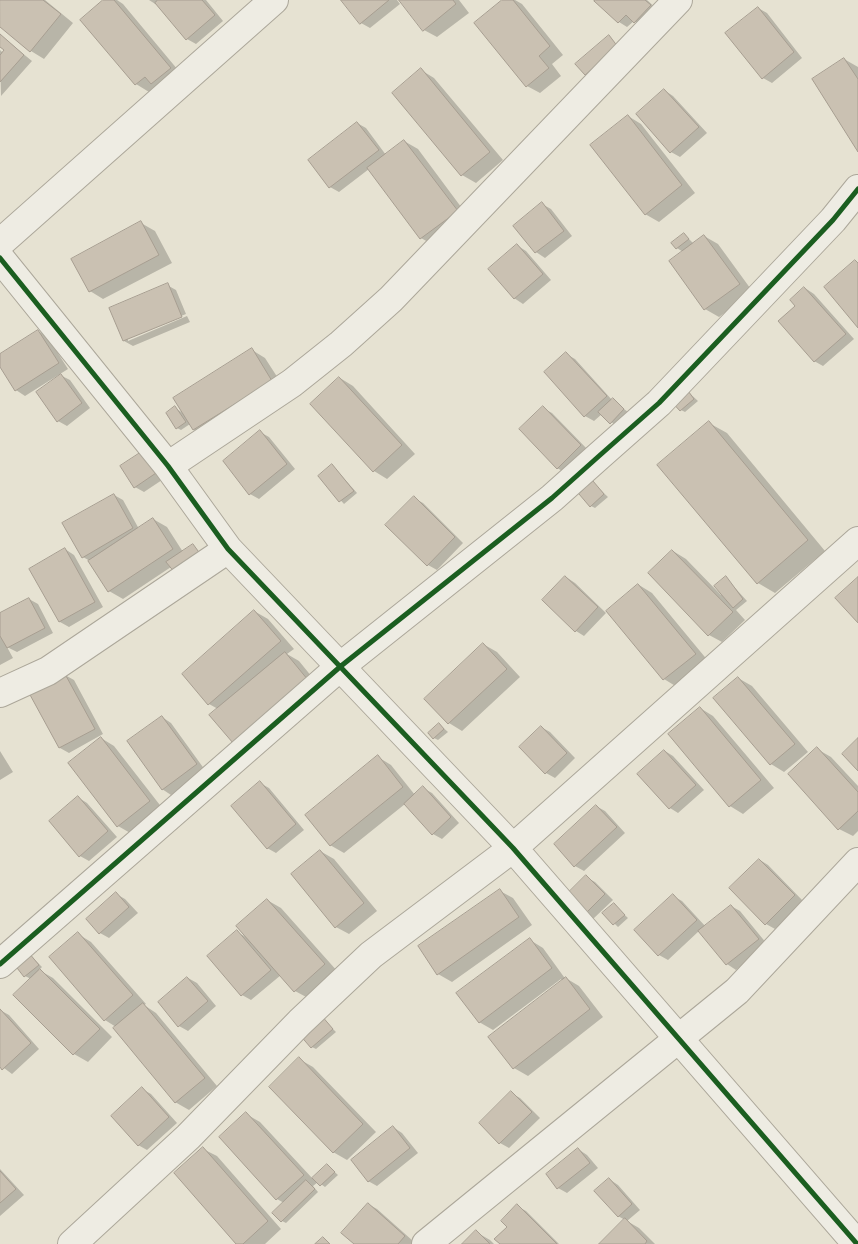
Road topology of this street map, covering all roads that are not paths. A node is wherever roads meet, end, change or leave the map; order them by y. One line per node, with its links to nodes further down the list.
1 (274, 0): 4 (street)
2 (678, 0): 6 (street)
3 (858, 189): 9 (street)
4 (0, 243)
5 (0, 258): 6 (street)
6 (168, 466): 8 (street)
7 (858, 541): 11 (street)
8 (228, 549): 9 (street); 10 (street)
9 (341, 666): 11 (street); 13 (street)
10 (0, 693)
11 (513, 848): 14 (street); 16 (street)
12 (858, 862): 14 (street)
13 (0, 964)
14 (678, 1038): 15 (street); 17 (street)
15 (853, 1239)
16 (72, 1244)
17 (426, 1244)

